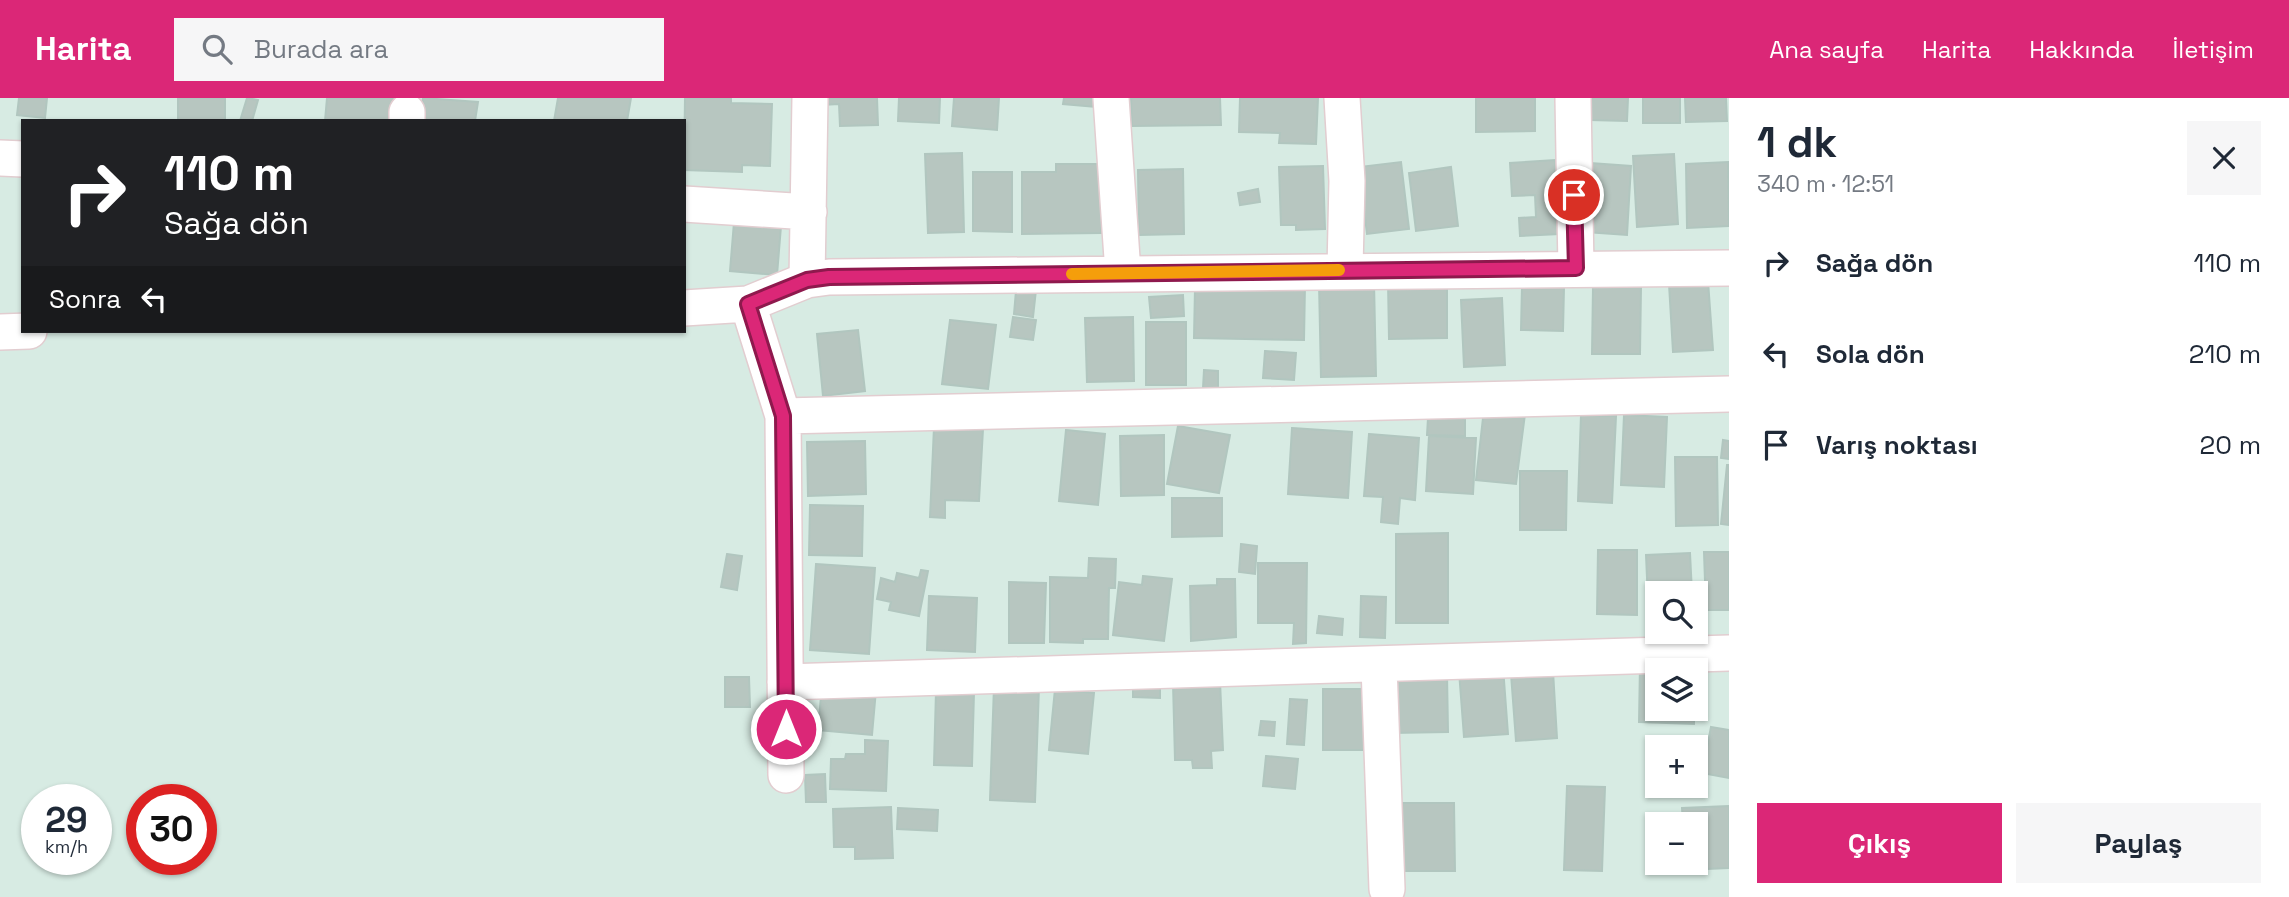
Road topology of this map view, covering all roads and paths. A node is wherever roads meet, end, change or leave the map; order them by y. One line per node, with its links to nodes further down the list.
1 (810, 98): 8 (street)
2 (1111, 98): 12 (street)
3 (1342, 98): 11 (street)
4 (1573, 98): 9 (street)
5 (0, 158): 6 (street)
6 (21, 159)
7 (686, 204): 8 (street)
8 (809, 212): 13 (street)
9 (1576, 268): 10 (street); 11 (street)
10 (1729, 268)
11 (1345, 270): 12 (street)
12 (1123, 273): 13 (street)
13 (807, 280): 14 (street)
14 (748, 304): 15 (street); 19 (street)
15 (686, 308)
16 (21, 331): 17 (street)
17 (0, 332)
18 (1729, 394): 19 (street)
19 (783, 416): 22 (street)
20 (1729, 653): 21 (street)
21 (1379, 666): 22 (street); 24 (street)
22 (785, 682): 23 (street)
23 (786, 775)
24 (1387, 889)

